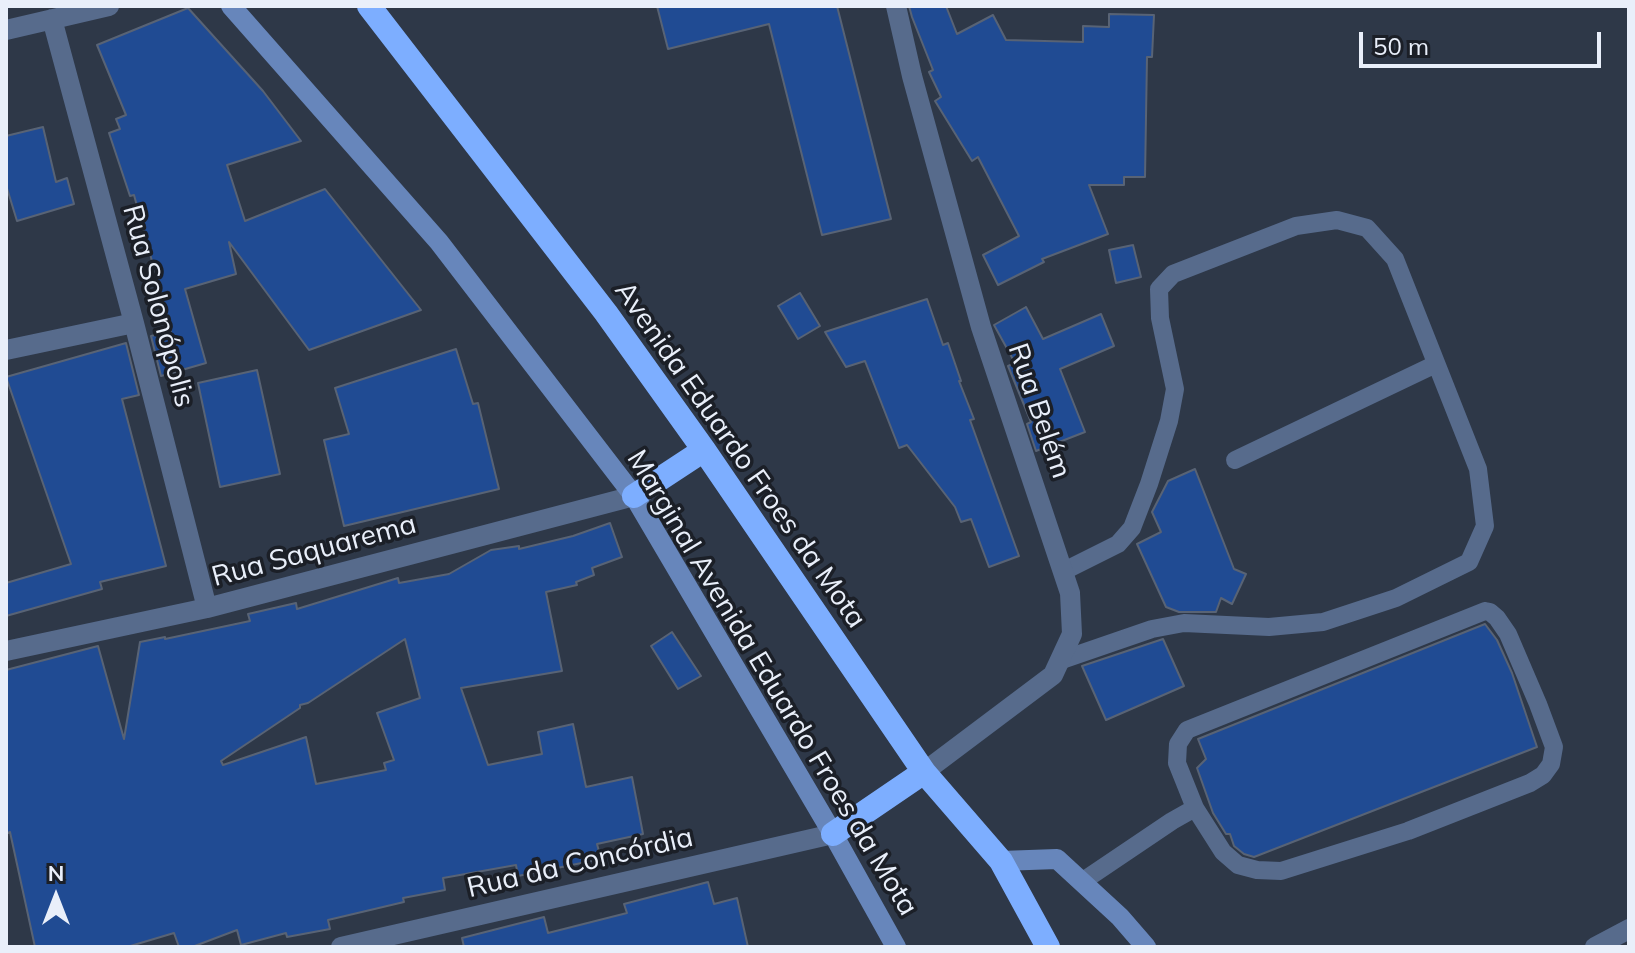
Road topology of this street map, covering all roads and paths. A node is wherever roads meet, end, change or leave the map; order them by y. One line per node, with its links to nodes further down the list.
1 (109, 6): 5 (street)
2 (231, 6): 12 (street, Marginal Avenida Eduardo Froes da Mota)
3 (369, 6): 10 (highway, Avenida Eduardo Froes da Mota)
4 (896, 6): 13 (street, Rua Belém)
5 (52, 19): 6 (street); 7 (street, Rua Solonópolis)
6 (6, 30)
7 (134, 323): 8 (street); 14 (street, Rua Solonópolis)
8 (6, 350)
9 (1436, 364): 11 (lane); 13 (lane); 16 (lane)
10 (704, 450): 12 (highway); 17 (highway, Avenida Eduardo Froes da Mota)
11 (1235, 460)
12 (634, 496): 14 (street, Rua Saquarema); 19 (street, Marginal Avenida Eduardo Froes da Mota)
13 (1064, 571): 16 (street, Rua Belém)
14 (207, 608): 15 (street, Rua Saquarema)
15 (6, 651)
16 (1059, 661): 17 (street, Rua Belém)
17 (924, 772): 19 (highway); 20 (highway, Avenida Eduardo Froes da Mota)
18 (1195, 808): 18 (lane); 21 (lane)
19 (833, 834): 23 (street, Rua da Concórdia); 24 (street, Marginal Avenida Eduardo Froes da Mota)
20 (1001, 861): 21 (street); 25 (highway, Avenida Eduardo Froes da Mota)
21 (1083, 881): 26 (street)
22 (1629, 929): 27 (street)
23 (341, 947)
24 (896, 947)
25 (1048, 947)
26 (1146, 947)
27 (1595, 947)

